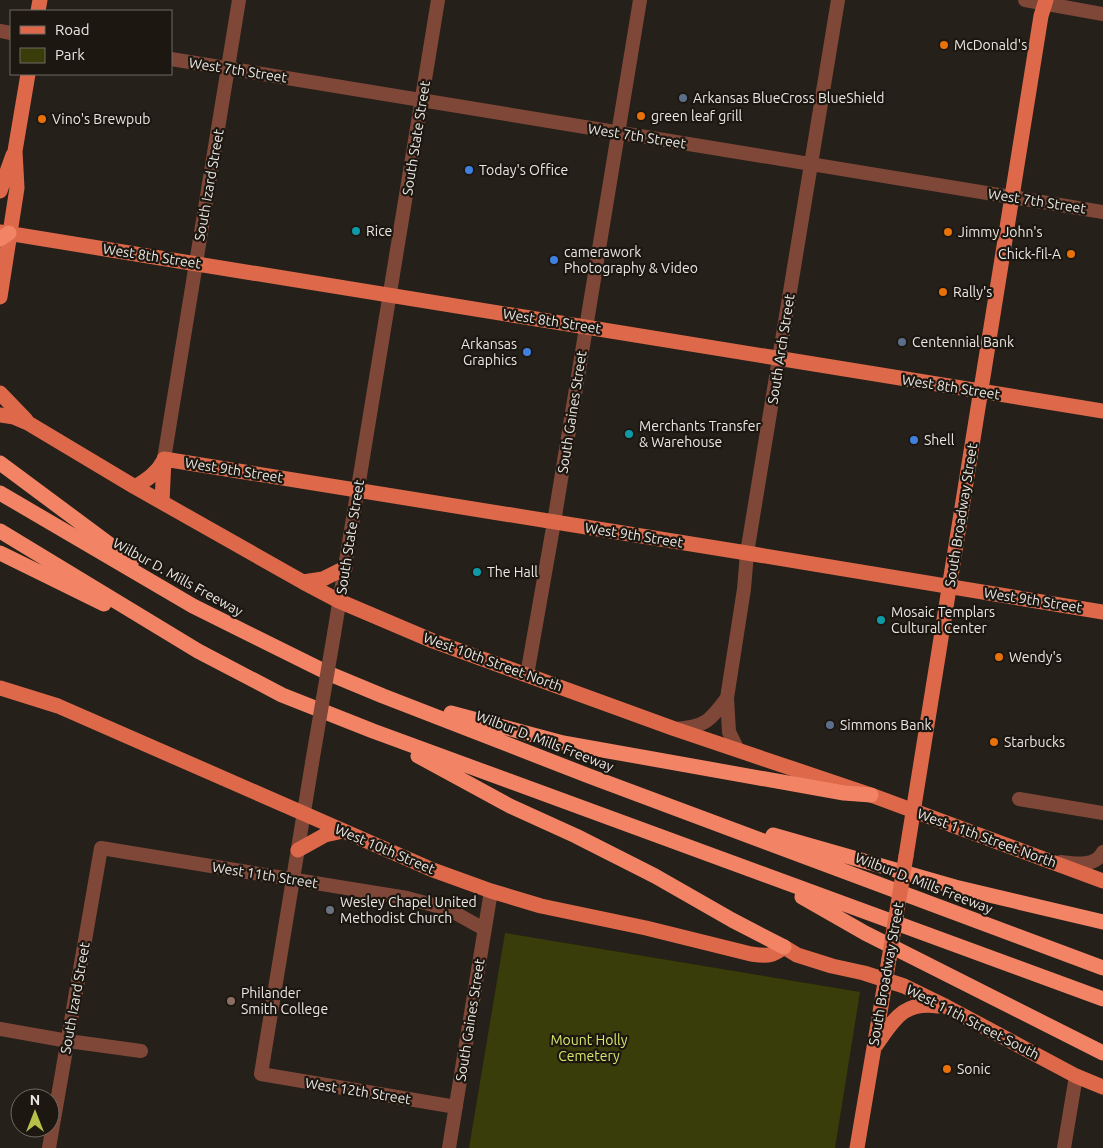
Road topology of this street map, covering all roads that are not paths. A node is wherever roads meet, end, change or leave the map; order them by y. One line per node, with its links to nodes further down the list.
1 (239, 0): 9 (street, South Izard Street)
2 (438, 0): 11 (street, South State Street)
3 (640, 0): 12 (street, South Gaines Street)
4 (838, 0): 14 (street, South Arch Street)
5 (1025, 0): 6 (street)
6 (1045, 2): 7 (street); 16 (main road, South Broadway Street)
7 (1103, 14)
8 (172, 59): 9 (street, West 7th Street)
9 (228, 68): 11 (street, West 7th Street); 19 (street, South Izard Street)
10 (28, 75): 13 (main road)
11 (422, 100): 12 (street, West 7th Street); 20 (street, South State Street)
12 (618, 132): 14 (street, West 7th Street); 22 (street, South Gaines Street)
13 (15, 151): 15 (main road); 18 (main road)
14 (811, 164): 16 (street, West 7th Street); 23 (street, South Arch Street)
15 (0, 187)
16 (1012, 197): 17 (street, West 7th Street); 24 (main road, South Broadway Street)
17 (1103, 212)
18 (3, 235): 19 (main road, West 8th Street); 21 (main road)
19 (196, 263): 20 (main road, West 8th Street); 29 (street, South Izard Street)
20 (390, 295): 22 (main road, West 8th Street); 32 (street, South State Street)
21 (0, 296)
22 (586, 326): 23 (main road, West 8th Street); 35 (street, South Gaines Street)
23 (779, 358): 24 (main road, West 8th Street); 37 (street, South Arch Street)
24 (980, 391): 26 (main road, West 8th Street); 41 (main road, South Broadway Street)
25 (0, 393): 28 (main road)
26 (1103, 411)
27 (0, 415): 28 (main road)
28 (28, 422): 31 (main road)
29 (164, 459): 31 (main road, South Izard Street); 32 (main road, West 9th Street); 34 (main road, South Izard Street)
30 (0, 463): 43 (highway)
31 (135, 487): 34 (main road, West 10th Street North)
32 (358, 490): 35 (main road, West 9th Street); 39 (street, South State Street)
33 (0, 493): 43 (highway, Wilbur D. Mills Freeway)
34 (162, 502): 40 (main road, West 10th Street North)
35 (554, 522): 37 (main road, West 9th Street); 46 (street, South Gaines Street)
36 (0, 531): 45 (highway)
37 (748, 552): 41 (main road, West 9th Street); 49 (street, South Arch Street)
38 (0, 553): 45 (highway)
39 (345, 568): 40 (main road); 42 (street, South State Street)
40 (302, 582): 42 (main road, West 10th Street North)
41 (949, 586): 44 (main road, West 9th Street); 56 (main road, South Broadway Street)
42 (340, 601): 46 (main road, West 10th Street North); 57 (street, South State Street, bridge)
43 (193, 606): 48 (highway, Wilbur D. Mills Freeway)
44 (1103, 612)
45 (198, 651): 51 (highway)
46 (527, 675): 50 (main road, West 10th Street North)
47 (0, 688): 57 (main road, West 10th Street)
48 (384, 696): 53 (highway); 55 (highway, Wilbur D. Mills Freeway)
49 (727, 698): 50 (street); 52 (street, South Arch Street)
50 (675, 728): 52 (main road, West 10th Street North)
51 (373, 731): 64 (highway); 70 (highway)
52 (738, 750): 53 (main road, West 10th Street North)
53 (871, 795): 56 (main road, West 11th Street North)
54 (1019, 799): 58 (street)
55 (664, 804): 68 (highway); 71 (highway, Wilbur D. Mills Freeway)
56 (913, 810): 63 (main road, West 11th Street North); 72 (main road, South Broadway Street, bridge)
57 (303, 813): 59 (main road, West 10th Street); 61 (street, South State Street)
58 (1103, 813)
59 (343, 831): 61 (main road); 67 (main road, West 10th Street)
60 (101, 848): 65 (street, West 11th Street); 76 (street, South Izard Street)
61 (298, 850): 65 (street, South State Street)
62 (1103, 852): 63 (street)
63 (1046, 860): 66 (main road, West 11th Street North)
64 (763, 876): 73 (highway); 79 (highway)
65 (293, 880): 69 (street, West 11th Street); 80 (street, South State Street)
66 (1103, 881)
67 (491, 891): 69 (street, South Gaines Street); 70 (main road, West 10th Street)
68 (1103, 922)
69 (484, 929): 83 (street, South Gaines Street)
70 (784, 947): 72 (main road, West 11th Street South)
71 (1103, 968)
72 (886, 980): 74 (main road, West 11th Street South); 77 (main road, South Broadway Street)
73 (1103, 1000)
74 (947, 1007): 77 (main road); 81 (main road, West 11th Street South)
75 (0, 1029): 76 (street)
76 (68, 1041): 78 (street); 84 (street, South Izard Street)
77 (874, 1048): 86 (main road, South Broadway Street)
78 (141, 1051)
79 (1103, 1053)
80 (261, 1074): 83 (street, West 12th Street)
81 (1076, 1076): 82 (main road, West 11th Street South); 87 (street)
82 (1103, 1087)
83 (456, 1107): 85 (street, South Gaines Street)
84 (49, 1148)
85 (449, 1148)
86 (856, 1148)
87 (1064, 1148)

